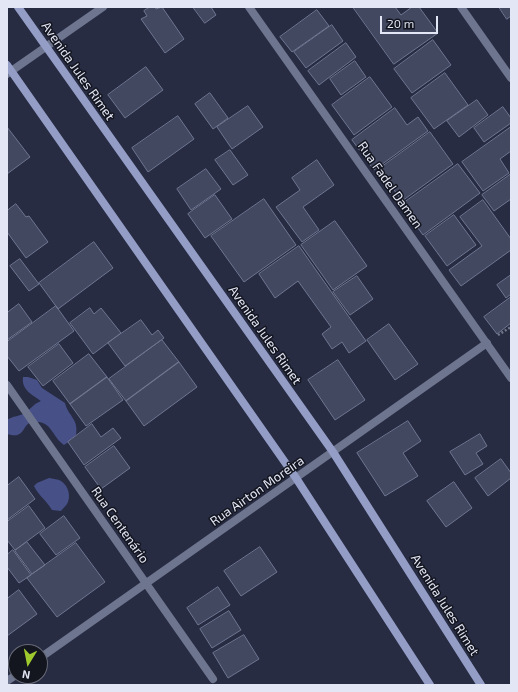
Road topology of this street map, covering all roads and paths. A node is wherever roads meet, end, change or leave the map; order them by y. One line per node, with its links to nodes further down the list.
1 (18, 7): 5 (main road, Avenida Jules Rimet)
2 (103, 7): 5 (street)
3 (249, 7): 8 (street, Rua Fadel Damen)
4 (461, 7): 7 (street)
5 (46, 46): 6 (street); 11 (main road, Avenida Jules Rimet)
6 (8, 70): 12 (main road)
7 (511, 78)
8 (487, 343): 9 (street, Rua Fadel Damen); 11 (street, Rua Airton Moreira)
9 (511, 378)
10 (7, 385): 13 (street, Rua Centenário)
11 (333, 452): 12 (street, Rua Airton Moreira); 17 (main road, Avenida Jules Rimet)
12 (296, 478): 13 (street, Rua Airton Moreira); 16 (main road)
13 (146, 583): 14 (street, Rua Airton Moreira); 15 (street, Rua Centenário)
14 (48, 652)
15 (213, 679)
16 (430, 685)
17 (481, 685)

